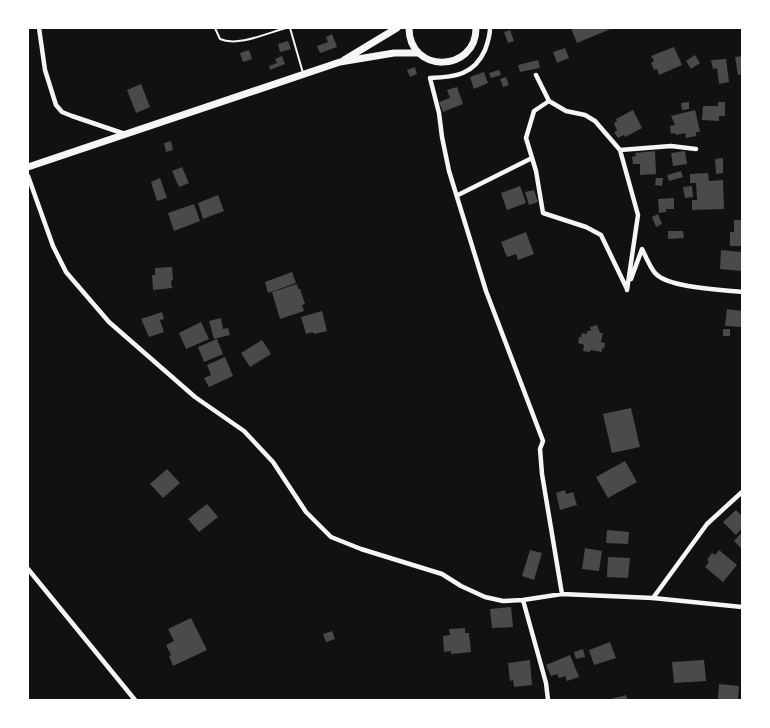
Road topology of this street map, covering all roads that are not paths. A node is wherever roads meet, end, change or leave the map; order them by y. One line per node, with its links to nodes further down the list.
1 (39, 28): 14 (street)
2 (215, 28): 3 (lane)
3 (286, 28)
4 (290, 28): 11 (lane)
5 (397, 28): 10 (main road)
6 (408, 28): 9 (main road)
7 (476, 28): 9 (main road)
8 (490, 28): 20 (street)
9 (418, 53): 10 (main road)
10 (340, 62): 11 (main road)
11 (303, 75): 14 (main road)
12 (536, 75): 13 (street)
13 (549, 101): 16 (street); 17 (street)
14 (126, 135): 18 (main road)
15 (696, 149): 16 (street)
16 (620, 150): 21 (street)
17 (532, 158): 20 (street); 21 (street)
18 (28, 167)
19 (28, 176): 27 (street)
20 (458, 195): 25 (street)
21 (627, 290): 22 (street)
22 (742, 292)
23 (742, 492): 26 (street)
24 (28, 569): 29 (street)
25 (562, 594): 26 (street); 27 (street)
26 (652, 598): 28 (street)
27 (523, 600): 30 (street)
28 (742, 607)
29 (134, 700)
30 (548, 700)

